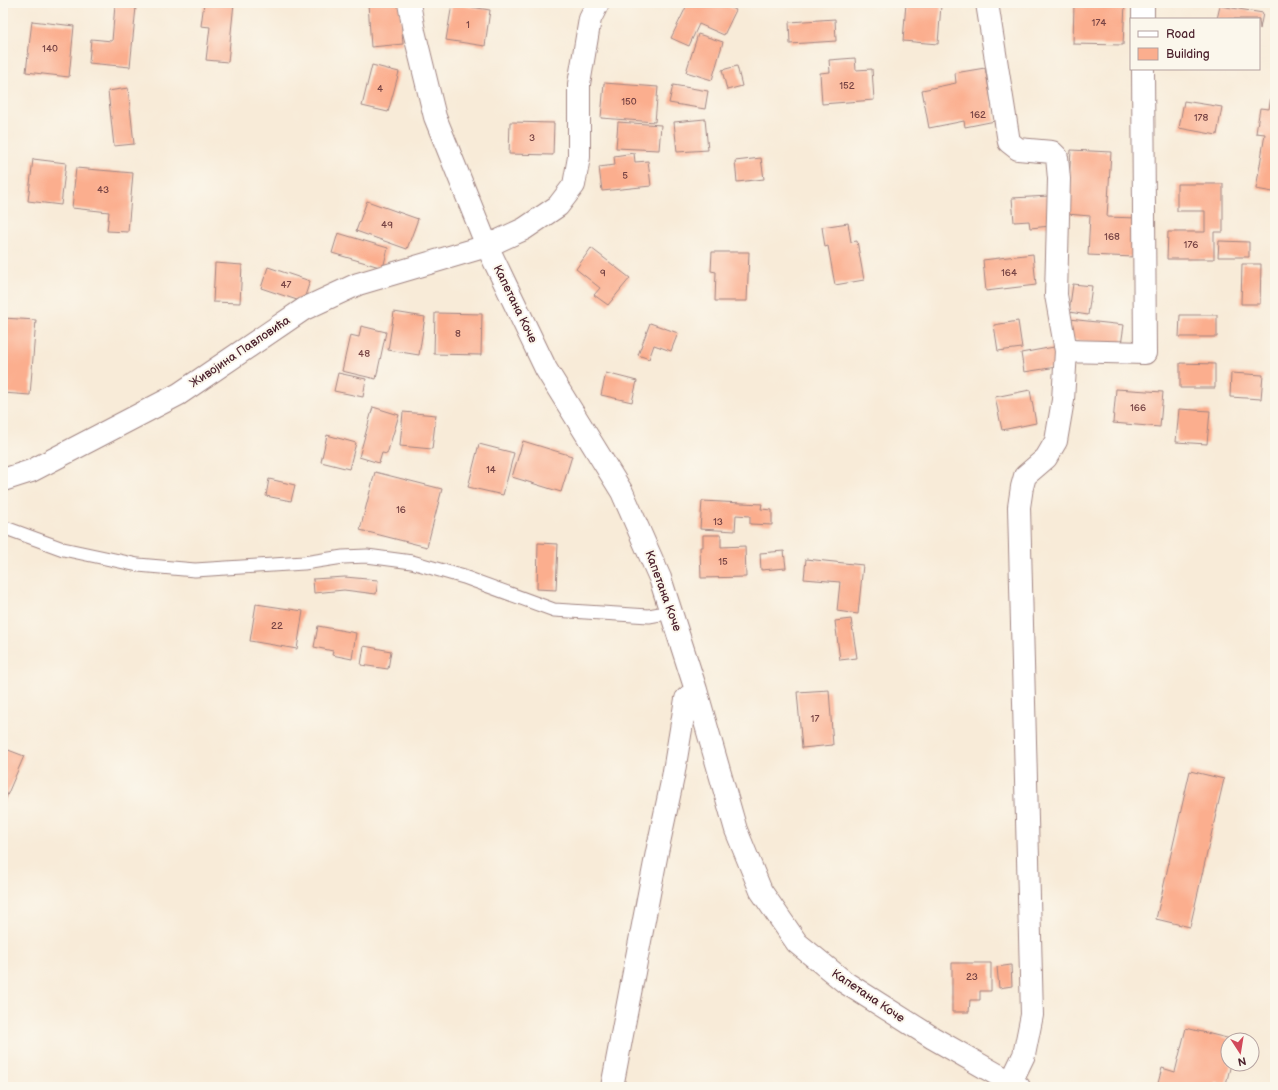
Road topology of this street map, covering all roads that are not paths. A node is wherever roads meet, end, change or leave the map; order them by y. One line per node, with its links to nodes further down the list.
1 (409, 3): 7 (street, Капетана Коче)
2 (598, 3): 7 (street, Живојина Павловића)
3 (987, 3): 8 (street)
4 (1143, 3): 5 (street)
5 (1143, 18)
6 (1143, 70): 8 (street)
7 (487, 246): 9 (street, Живојина Павловића); 11 (street, Капетана Коче)
8 (1066, 351): 13 (street)
9 (3, 480)
10 (3, 527): 11 (lane)
11 (671, 612): 12 (street, Капетана Коче)
12 (696, 690): 13 (street, Капетана Коче); 14 (street)
13 (1015, 1085)
14 (612, 1087)

